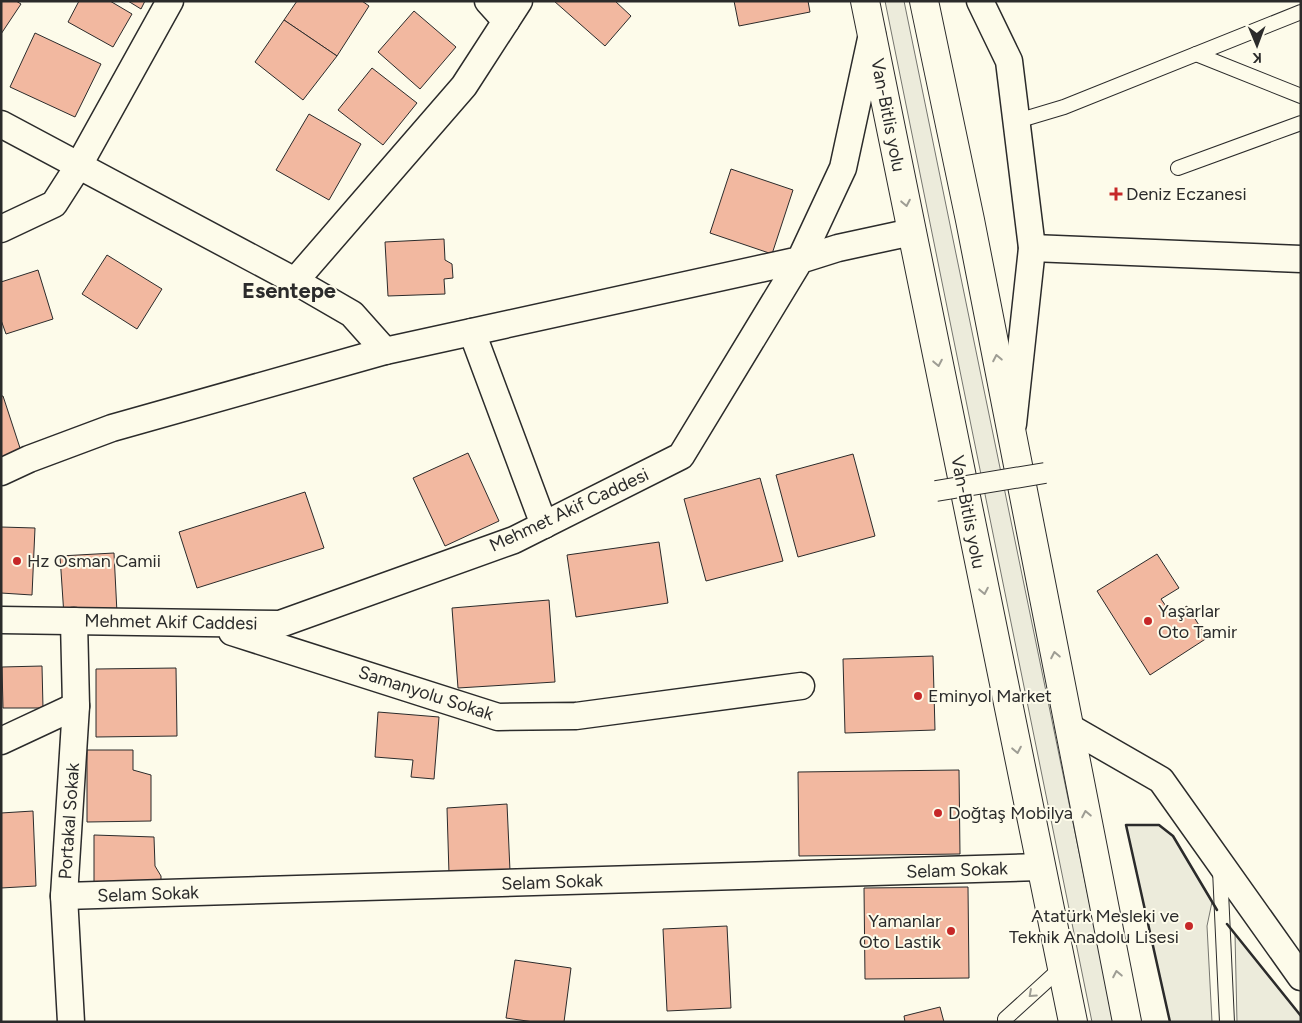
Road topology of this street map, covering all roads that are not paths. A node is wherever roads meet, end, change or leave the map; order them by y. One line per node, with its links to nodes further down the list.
1 (170, 1): 14 (street)
2 (488, 1): 6 (street)
3 (866, 1): 8 (highway, Van-Bitlis yolu)
4 (924, 1): 24 (highway, one-way to 4)
5 (980, 1): 11 (street)
6 (513, 11): 21 (street)
7 (1301, 12): 9 (lane)
8 (872, 33): 17 (highway, Van-Bitlis yolu, one-way to 17); 20 (street, Mehmet Akif Caddesi)
9 (1196, 54): 10 (lane); 11 (lane)
10 (1301, 96)
11 (1017, 121): 18 (street)
12 (1301, 123): 15 (lane)
13 (1, 124): 14 (street)
14 (79, 166): 16 (street); 21 (street)
15 (1178, 168)
16 (1, 229)
17 (912, 232): 20 (street); 37 (highway, Van-Bitlis yolu, one-way to 37)
18 (1032, 248): 19 (street); 24 (street)
19 (1301, 259)
20 (800, 260): 22 (street); 28 (street, Mehmet Akif Caddesi)
21 (295, 281): 23 (street)
22 (472, 332): 23 (street); 28 (street)
23 (385, 351): 25 (street)
24 (1012, 435): 34 (highway, one-way to 24)
25 (1, 472)
26 (1045, 474): 27 (street, bridge)
27 (936, 491)
28 (544, 525): 31 (street, Mehmet Akif Caddesi)
29 (1, 620): 30 (street, Mehmet Akif Caddesi)
30 (74, 621): 31 (street, Mehmet Akif Caddesi); 33 (street, Portakal Sokak)
31 (205, 623): 32 (street, Samanyolu Sokak)
32 (801, 686)
33 (76, 706): 35 (street); 38 (street, Portakal Sokak)
34 (1069, 727): 36 (street); 44 (highway, one-way to 34)
35 (1, 741)
36 (1220, 864): 40 (street); 45 (lane)
37 (1040, 867): 38 (street, Selam Sokak); 39 (highway, Van-Bitlis yolu)
38 (64, 896): 41 (street, Portakal Sokak)
39 (1061, 968): 42 (lane, one-way to 42); 43 (highway, Van-Bitlis yolu)
40 (1301, 977)
41 (71, 1022)
42 (1005, 1022)
43 (1073, 1022)
44 (1127, 1022)
45 (1227, 1022)

